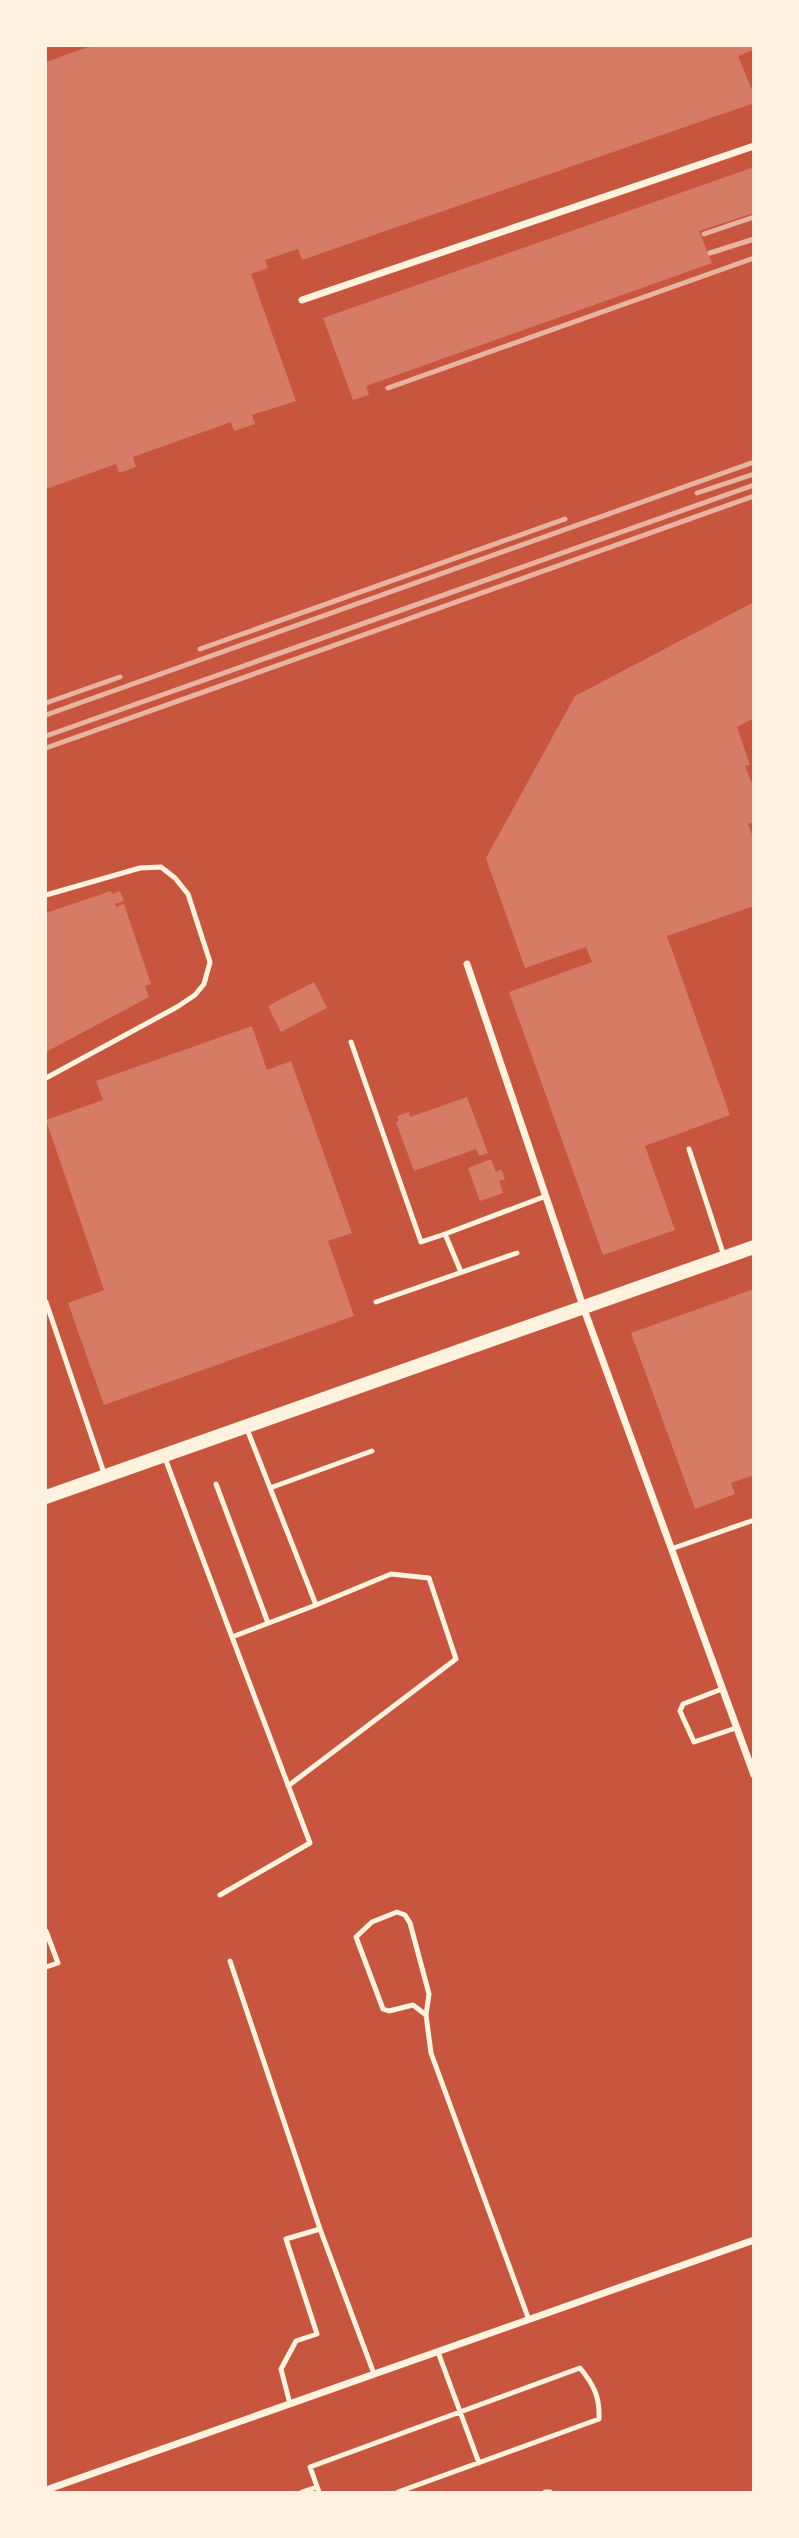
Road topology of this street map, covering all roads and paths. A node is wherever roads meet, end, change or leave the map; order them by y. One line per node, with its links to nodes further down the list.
1 (754, 146): 2 (street)
2 (302, 300)
3 (46, 895): 6 (lane)
4 (467, 964): 8 (street)
5 (351, 1042): 9 (lane)
6 (46, 1078)
7 (689, 1149): 12 (lane)
8 (545, 1196): 9 (lane); 16 (street)
9 (445, 1234): 13 (lane)
10 (753, 1248): 12 (main road)
11 (517, 1253): 13 (lane)
12 (724, 1257): 16 (main road)
13 (460, 1272): 15 (lane)
14 (46, 1302): 20 (lane)
15 (376, 1302)
16 (583, 1307): 17 (main road); 25 (street)
17 (246, 1426): 19 (main road); 22 (lane)
18 (372, 1451): 22 (lane)
19 (164, 1455): 20 (main road); 28 (lane)
20 (105, 1476): 23 (main road)
21 (216, 1484): 27 (lane)
22 (270, 1488): 26 (lane)
23 (46, 1497)
24 (754, 1520): 25 (lane)
25 (671, 1549): 29 (street)
26 (316, 1605): 27 (lane); 32 (lane)
27 (268, 1623): 28 (lane)
28 (232, 1637): 32 (lane)
29 (722, 1689): 30 (street); 30 (lane)
30 (736, 1728): 31 (street)
31 (754, 1775)
32 (288, 1786): 33 (lane)
33 (220, 1895)
34 (46, 1931): 36 (lane)
35 (230, 1961): 38 (lane)
36 (46, 1967)
37 (426, 2015): 37 (lane); 40 (lane)
38 (320, 2229): 42 (lane); 43 (lane)
39 (754, 2241): 40 (street)
40 (529, 2320): 41 (street)
41 (438, 2352): 42 (street); 44 (lane)
42 (374, 2374): 43 (street)
43 (290, 2404): 46 (street)
44 (460, 2413): 45 (lane); 45 (lane); 47 (lane)
45 (479, 2463): 49 (lane)
46 (46, 2490)
47 (318, 2490): 48 (lane)
48 (302, 2493)
49 (398, 2493)

